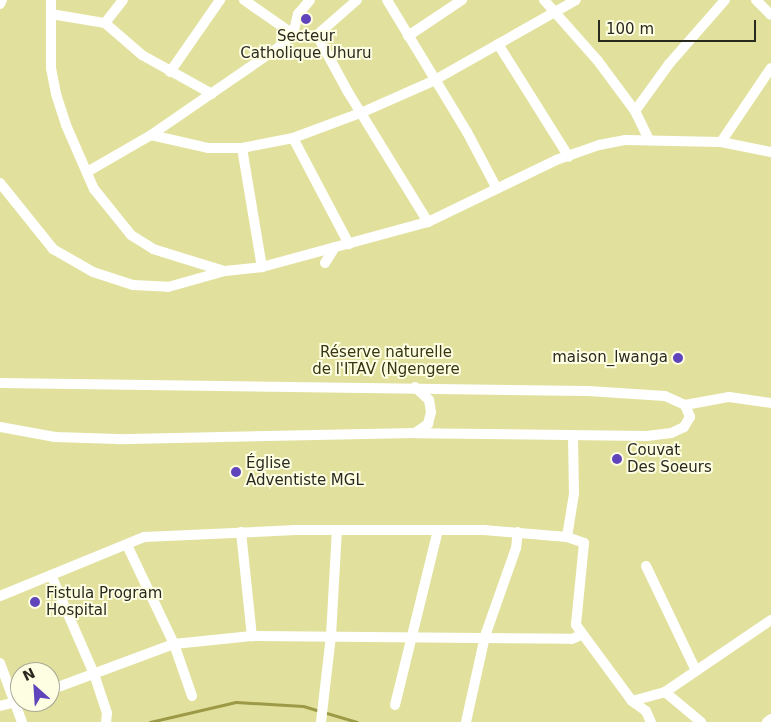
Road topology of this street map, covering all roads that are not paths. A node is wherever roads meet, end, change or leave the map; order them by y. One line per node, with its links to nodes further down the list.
1 (2, 0): 14 (street)
2 (52, 0): 15 (street)
3 (123, 0): 18 (street)
4 (220, 0): 24 (street)
5 (244, 0): 19 (street)
6 (310, 0): 19 (street)
7 (357, 0): 20 (street)
8 (387, 0): 21 (street)
9 (462, 0): 21 (street)
10 (544, 0): 16 (street)
11 (576, 0): 16 (street)
12 (725, 0): 27 (street)
13 (756, 0): 17 (street)
14 (0, 4)
15 (51, 14): 18 (street); 36 (street)
16 (556, 14): 22 (street); 27 (street)
17 (771, 15)
18 (105, 23): 24 (street)
19 (293, 34): 20 (street); 26 (street)
20 (317, 35): 28 (street)
21 (408, 36): 25 (street)
22 (498, 44): 25 (street); 35 (street)
23 (771, 68): 32 (street)
24 (170, 72): 26 (street)
25 (433, 81): 28 (street); 38 (street)
26 (212, 94): 29 (street)
27 (636, 111): 31 (street)
28 (362, 112): 30 (street); 39 (street)
29 (151, 134): 33 (street); 36 (street)
30 (293, 138): 33 (street); 40 (street)
31 (649, 140): 32 (street); 35 (street)
32 (721, 142): 34 (street)
33 (242, 148): 43 (street)
34 (771, 152)
35 (569, 157): 38 (street)
36 (87, 172): 44 (street)
37 (0, 183): 44 (street)
38 (497, 189): 39 (street)
39 (428, 222): 40 (street)
40 (349, 244): 41 (street)
41 (335, 247): 42 (street); 43 (street)
42 (324, 264)
43 (262, 267): 44 (street)
44 (225, 271)
45 (0, 384): 46 (street)
46 (415, 387): 48 (street); 50 (street)
47 (771, 403): 48 (street)
48 (685, 405): 51 (street)
49 (0, 427): 50 (street)
50 (415, 433): 51 (street)
51 (573, 437): 56 (street)
52 (337, 530): 53 (street); 54 (street); 63 (street)
53 (438, 530): 55 (street); 66 (street)
54 (241, 532): 57 (street); 62 (street)
55 (518, 532): 56 (street); 64 (street)
56 (567, 537): 65 (street)
57 (127, 545): 59 (street); 67 (street)
58 (646, 566): 69 (street)
59 (51, 575): 60 (street); 70 (street)
60 (0, 596)
61 (771, 620): 69 (street)
62 (252, 636): 63 (street); 67 (street)
63 (331, 636): 66 (street); 79 (street)
64 (485, 636): 65 (street); 66 (street); 80 (street)
65 (581, 636): 75 (street)
66 (411, 637): 76 (street)
67 (174, 644): 70 (street); 74 (street)
68 (0, 663): 71 (street)
69 (696, 671): 73 (street)
70 (94, 674): 72 (street); 78 (street)
71 (10, 684)
72 (60, 686)
73 (665, 692): 75 (street); 82 (street)
74 (192, 696)
75 (632, 701): 81 (street)
76 (395, 705)
77 (771, 719): 83 (street)
78 (106, 722)
79 (321, 722)
80 (466, 722)
81 (651, 722)
82 (701, 722)
83 (767, 722)

